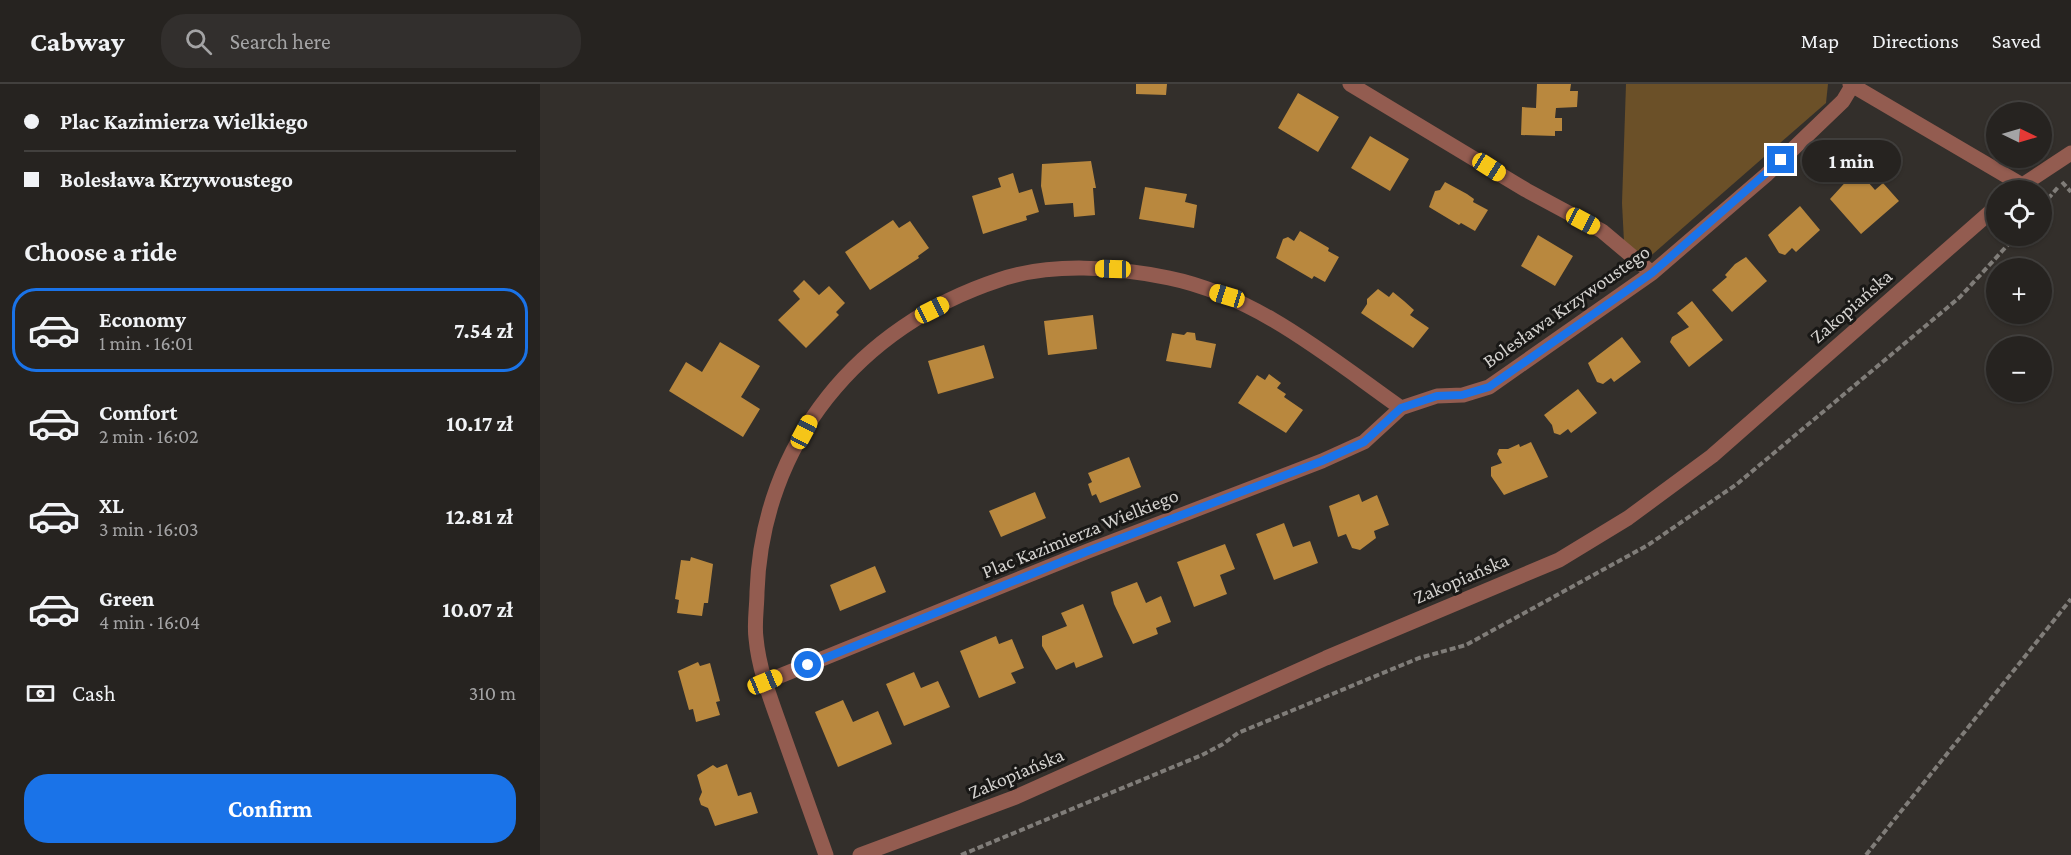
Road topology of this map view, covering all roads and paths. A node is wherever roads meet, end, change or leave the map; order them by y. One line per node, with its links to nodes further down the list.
1 (1350, 84): 9 (street)
2 (1851, 85): 4 (street); 9 (street, Bolesława Krzywoustego)
3 (2071, 153): 5 (street)
4 (2005, 180)
5 (2030, 180)
6 (2062, 182): 7 (path)
7 (2052, 194)
8 (1986, 216): 14 (street, Zakopiańska)
9 (1652, 273): 10 (street, Bolesława Krzywoustego)
10 (1401, 408): 12 (street, Plac Kazimierza Wielkiego); 12 (street)
11 (2071, 599): 15 (path)
12 (765, 682): 13 (street)
13 (826, 855)
14 (860, 855)
15 (1866, 855)

